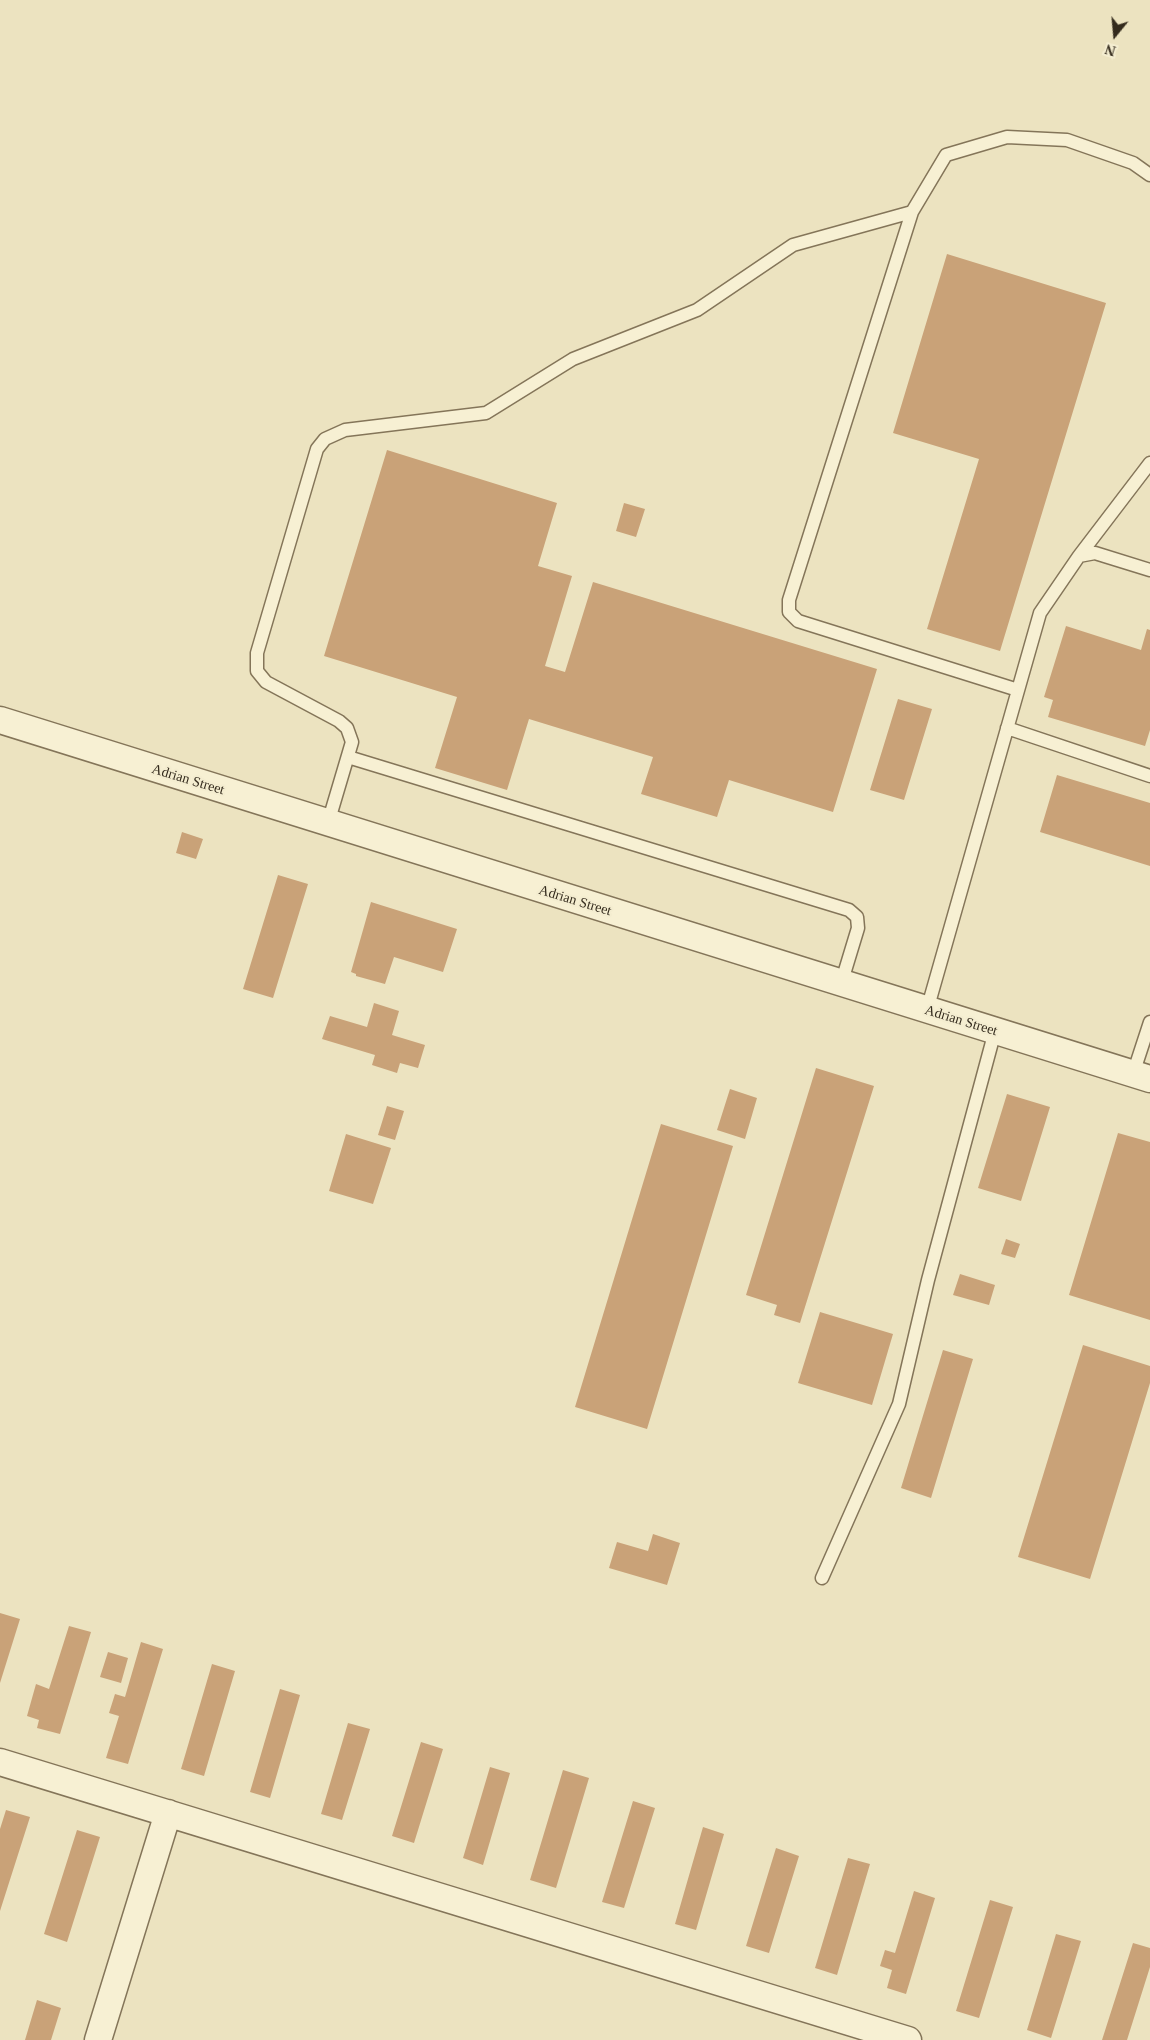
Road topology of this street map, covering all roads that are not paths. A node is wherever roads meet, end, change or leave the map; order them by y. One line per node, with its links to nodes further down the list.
1 (1150, 175): 2 (lane)
2 (912, 212): 6 (lane); 9 (lane)
3 (1150, 463): 4 (lane)
4 (1079, 556): 5 (lane); 6 (lane)
5 (1150, 570)
6 (1018, 690): 8 (lane)
7 (0, 720): 11 (street, Adrian Street)
8 (1007, 728): 10 (lane); 13 (lane)
9 (348, 756): 11 (lane); 12 (lane)
10 (1150, 776)
11 (328, 824): 12 (street, Adrian Street)
12 (841, 984): 13 (street, Adrian Street)
13 (927, 1010): 15 (street, Adrian Street)
14 (1150, 1022): 16 (lane)
15 (995, 1031): 16 (street, Adrian Street); 17 (lane)
16 (1142, 1076)
17 (822, 1578)
18 (0, 1762): 19 (street)
19 (168, 1813): 20 (street); 21 (street)
20 (98, 2040)
21 (908, 2040)

